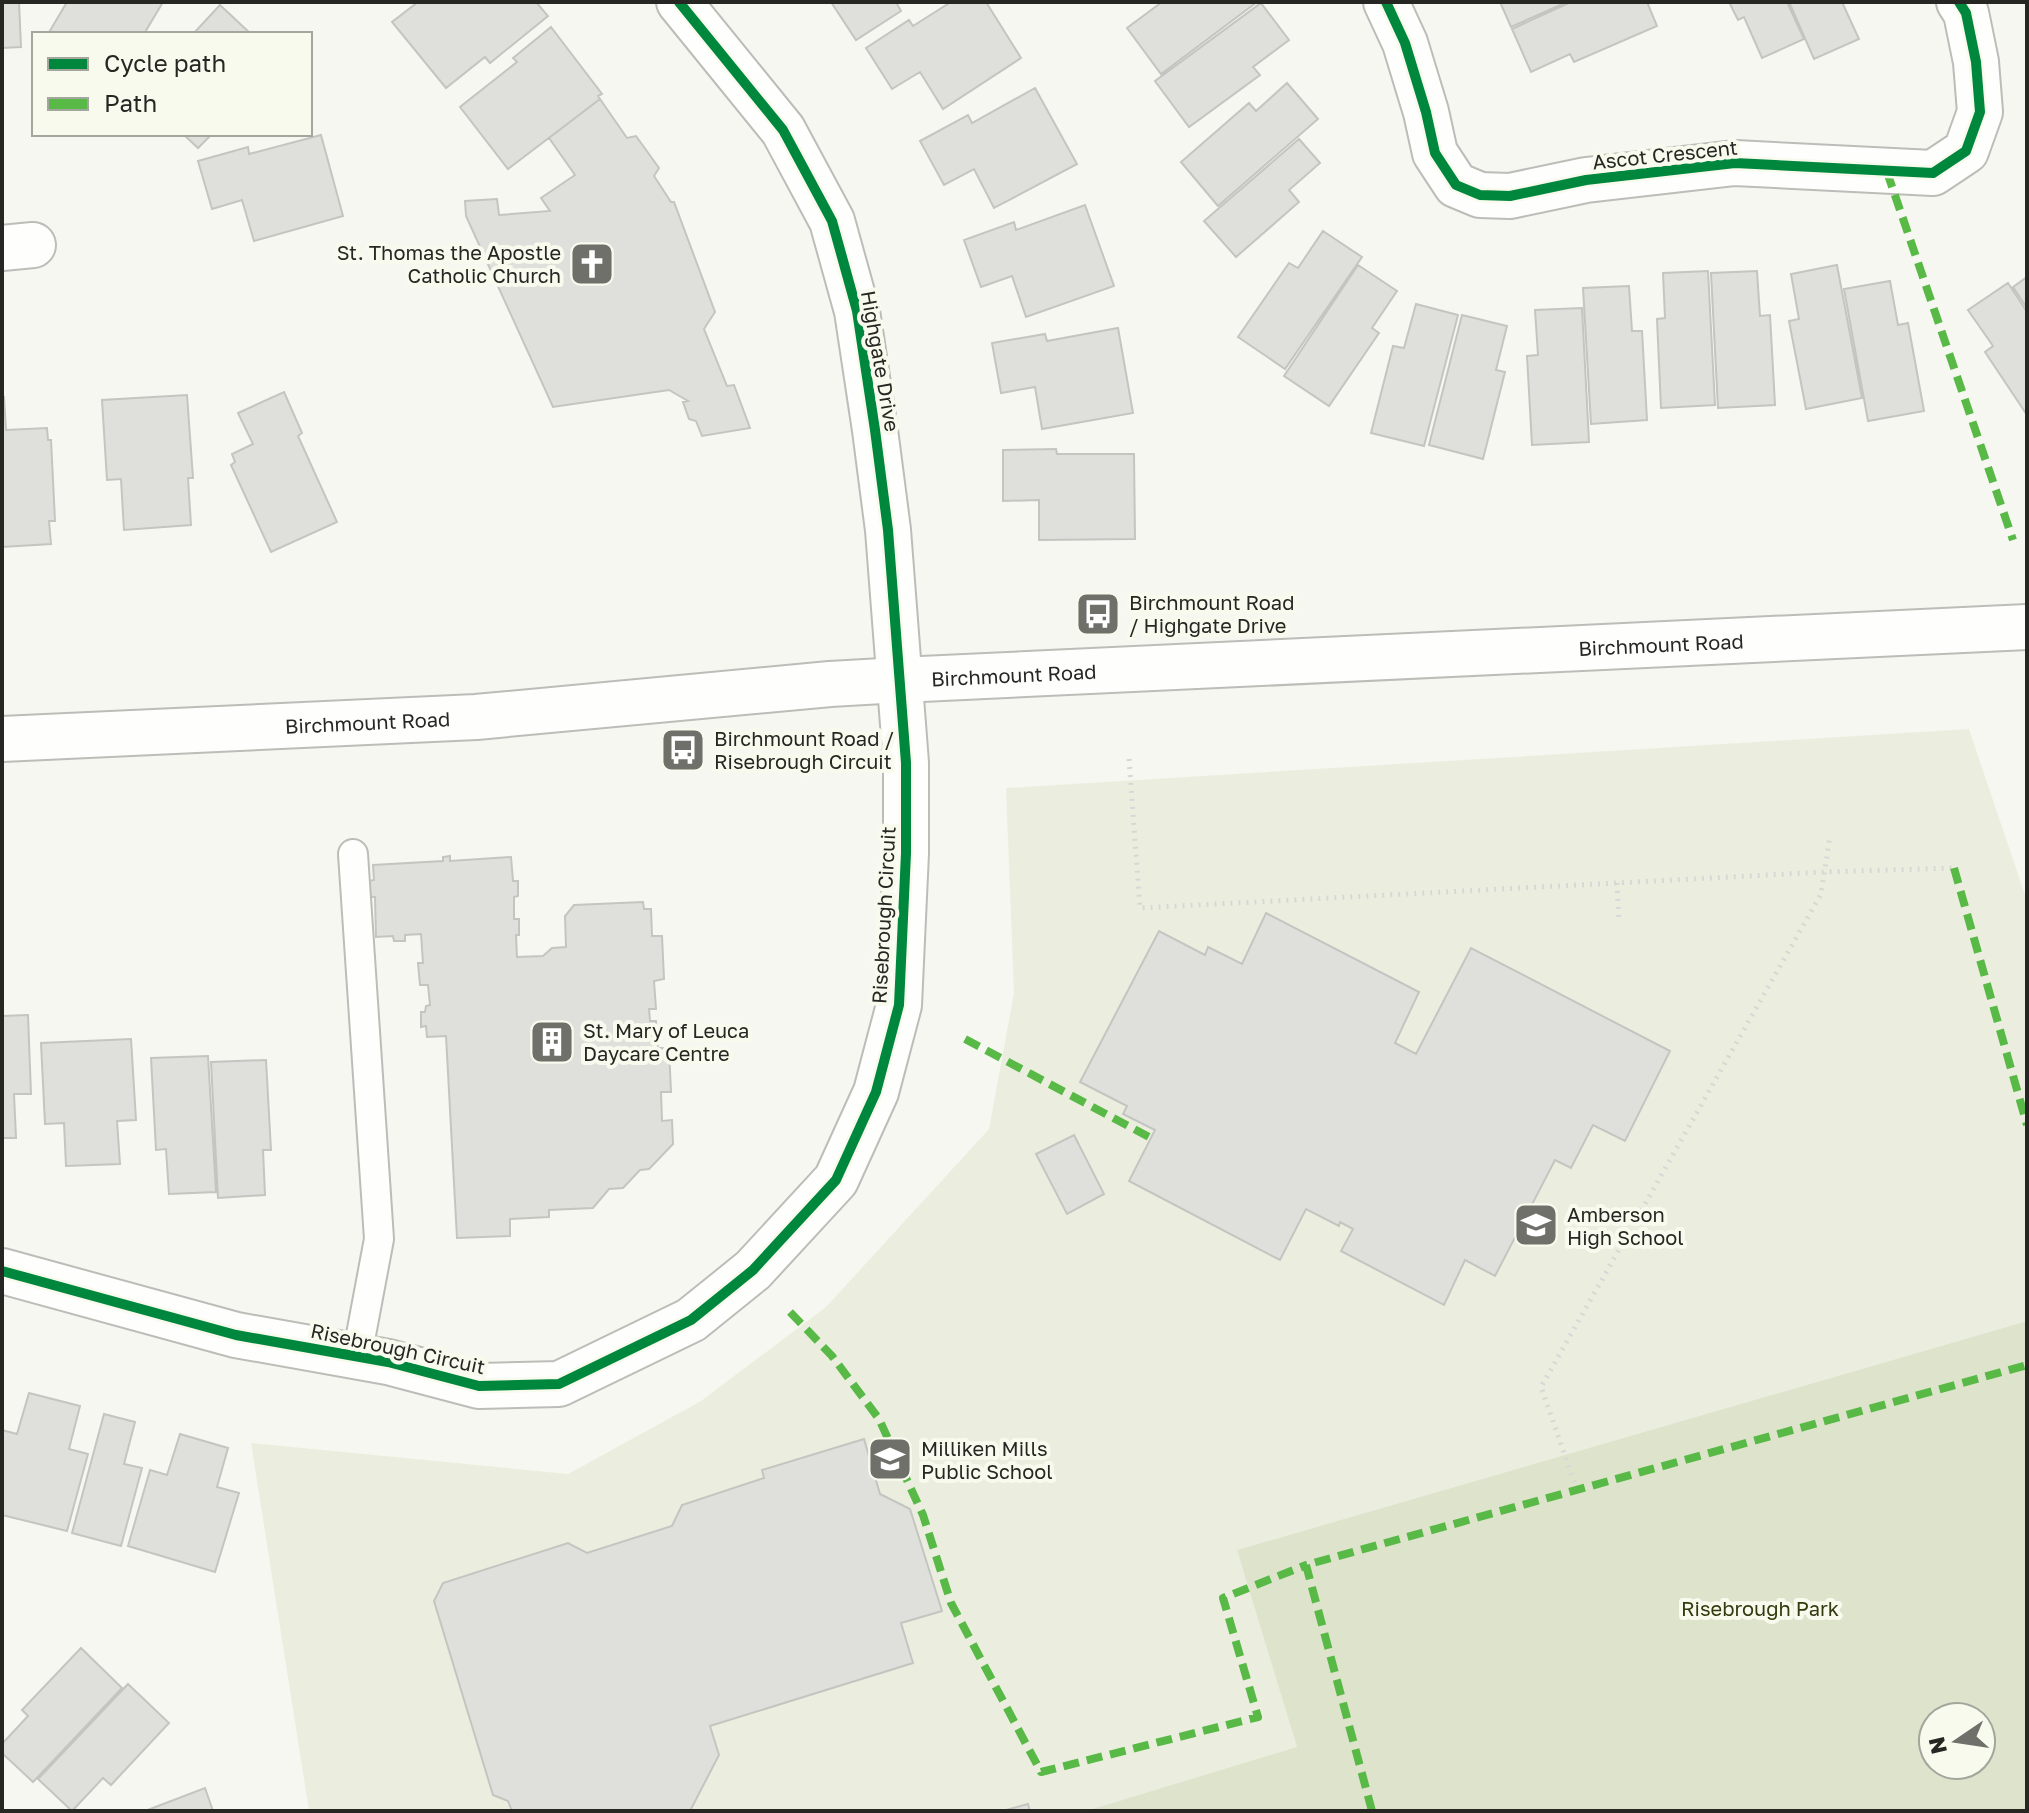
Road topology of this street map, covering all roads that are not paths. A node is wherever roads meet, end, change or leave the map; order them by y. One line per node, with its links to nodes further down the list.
1 (679, 2): 5 (street, Highgate Drive)
2 (1386, 2): 3 (street, Ascot Crescent)
3 (1959, 2)
4 (2027, 627): 5 (street, Birchmount Road)
5 (900, 680): 6 (street, Birchmount Road); 9 (street, Risebrough Circuit)
6 (2, 739)
7 (353, 854): 9 (lane)
8 (2, 1271): 9 (street, Risebrough Circuit)
9 (357, 1356)

